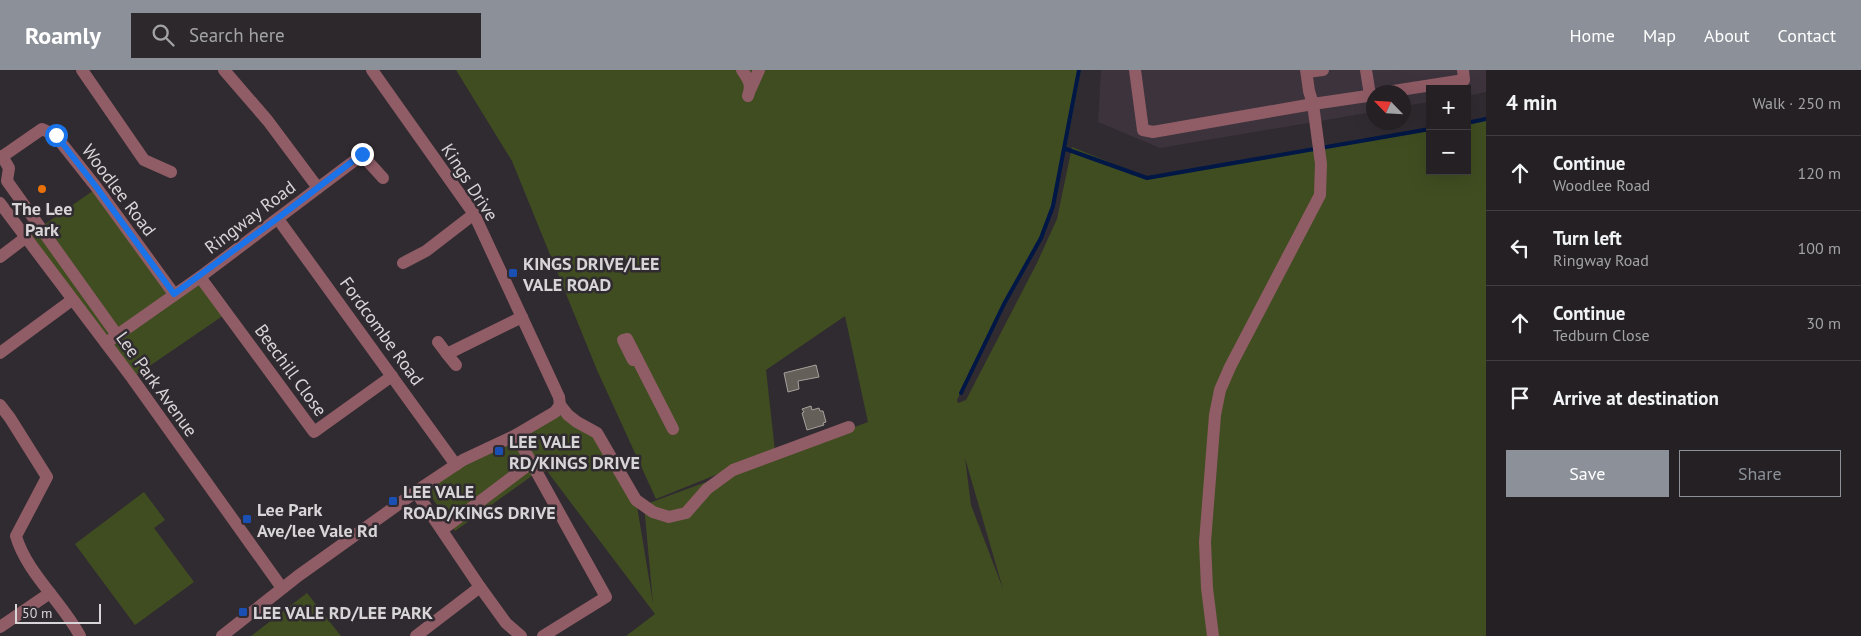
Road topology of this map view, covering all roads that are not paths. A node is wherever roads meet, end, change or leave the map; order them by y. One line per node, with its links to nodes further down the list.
1 (82, 70): 18 (street)
2 (224, 70): 20 (street, Ringway Road)
3 (372, 70): 22 (street, Kings Drive)
4 (742, 70): 5 (street)
5 (759, 70)
6 (1134, 70): 13 (street)
7 (1139, 70): 13 (street)
8 (1323, 70): 11 (street)
9 (1366, 70): 12 (street)
10 (1463, 70): 14 (street)
11 (1306, 71): 16 (street)
12 (1370, 85)
13 (1137, 87): 16 (street)
14 (1411, 88)
15 (1366, 96): 16 (street)
16 (1313, 104): 59 (street)
17 (1, 157): 25 (street); 30 (street, Woodlee Road)
18 (171, 172)
19 (383, 178): 20 (street)
20 (318, 188): 23 (street, Ringway Road)
21 (0, 202): 24 (street, Lee Park Avenue)
22 (474, 214): 28 (street); 32 (street, Kings Drive)
23 (278, 218): 29 (street, Ringway Road); 40 (street, Fordcombe Road)
24 (25, 238): 26 (street, Lee Park Avenue); 27 (street)
25 (48, 238): 26 (street); 33 (street)
26 (34, 249): 31 (street, Lee Park Avenue)
27 (0, 257)
28 (403, 263)
29 (200, 277): 30 (street, Ringway Road); 40 (street, Beechill Close)
30 (174, 294): 33 (street, Ringway Road)
31 (72, 300): 35 (street, Lee Park Avenue); 36 (street)
32 (522, 318): 37 (street); 41 (street, Kings Drive)
33 (117, 335): 35 (street, Ringway Road)
34 (438, 342): 37 (street)
35 (106, 343): 51 (street, Lee Park Avenue)
36 (0, 353)
37 (447, 354): 39 (street)
38 (630, 357): 43 (street)
39 (456, 365)
40 (392, 376): 47 (street, Fordcombe Road)
41 (560, 405): 44 (street); 45 (street)
42 (0, 406): 52 (street)
43 (667, 423)
44 (849, 426)
45 (516, 435): 46 (street); 47 (street)
46 (531, 462): 49 (street); 58 (street)
47 (456, 464): 48 (street)
48 (416, 492): 49 (street); 51 (street)
49 (442, 530): 50 (street)
50 (480, 587): 56 (street); 57 (street)
51 (282, 588): 55 (street)
52 (50, 593): 53 (street); 54 (street)
53 (0, 628)
54 (80, 636)
55 (222, 636)
56 (416, 636)
57 (521, 636)
58 (542, 636)
59 (1213, 636)

